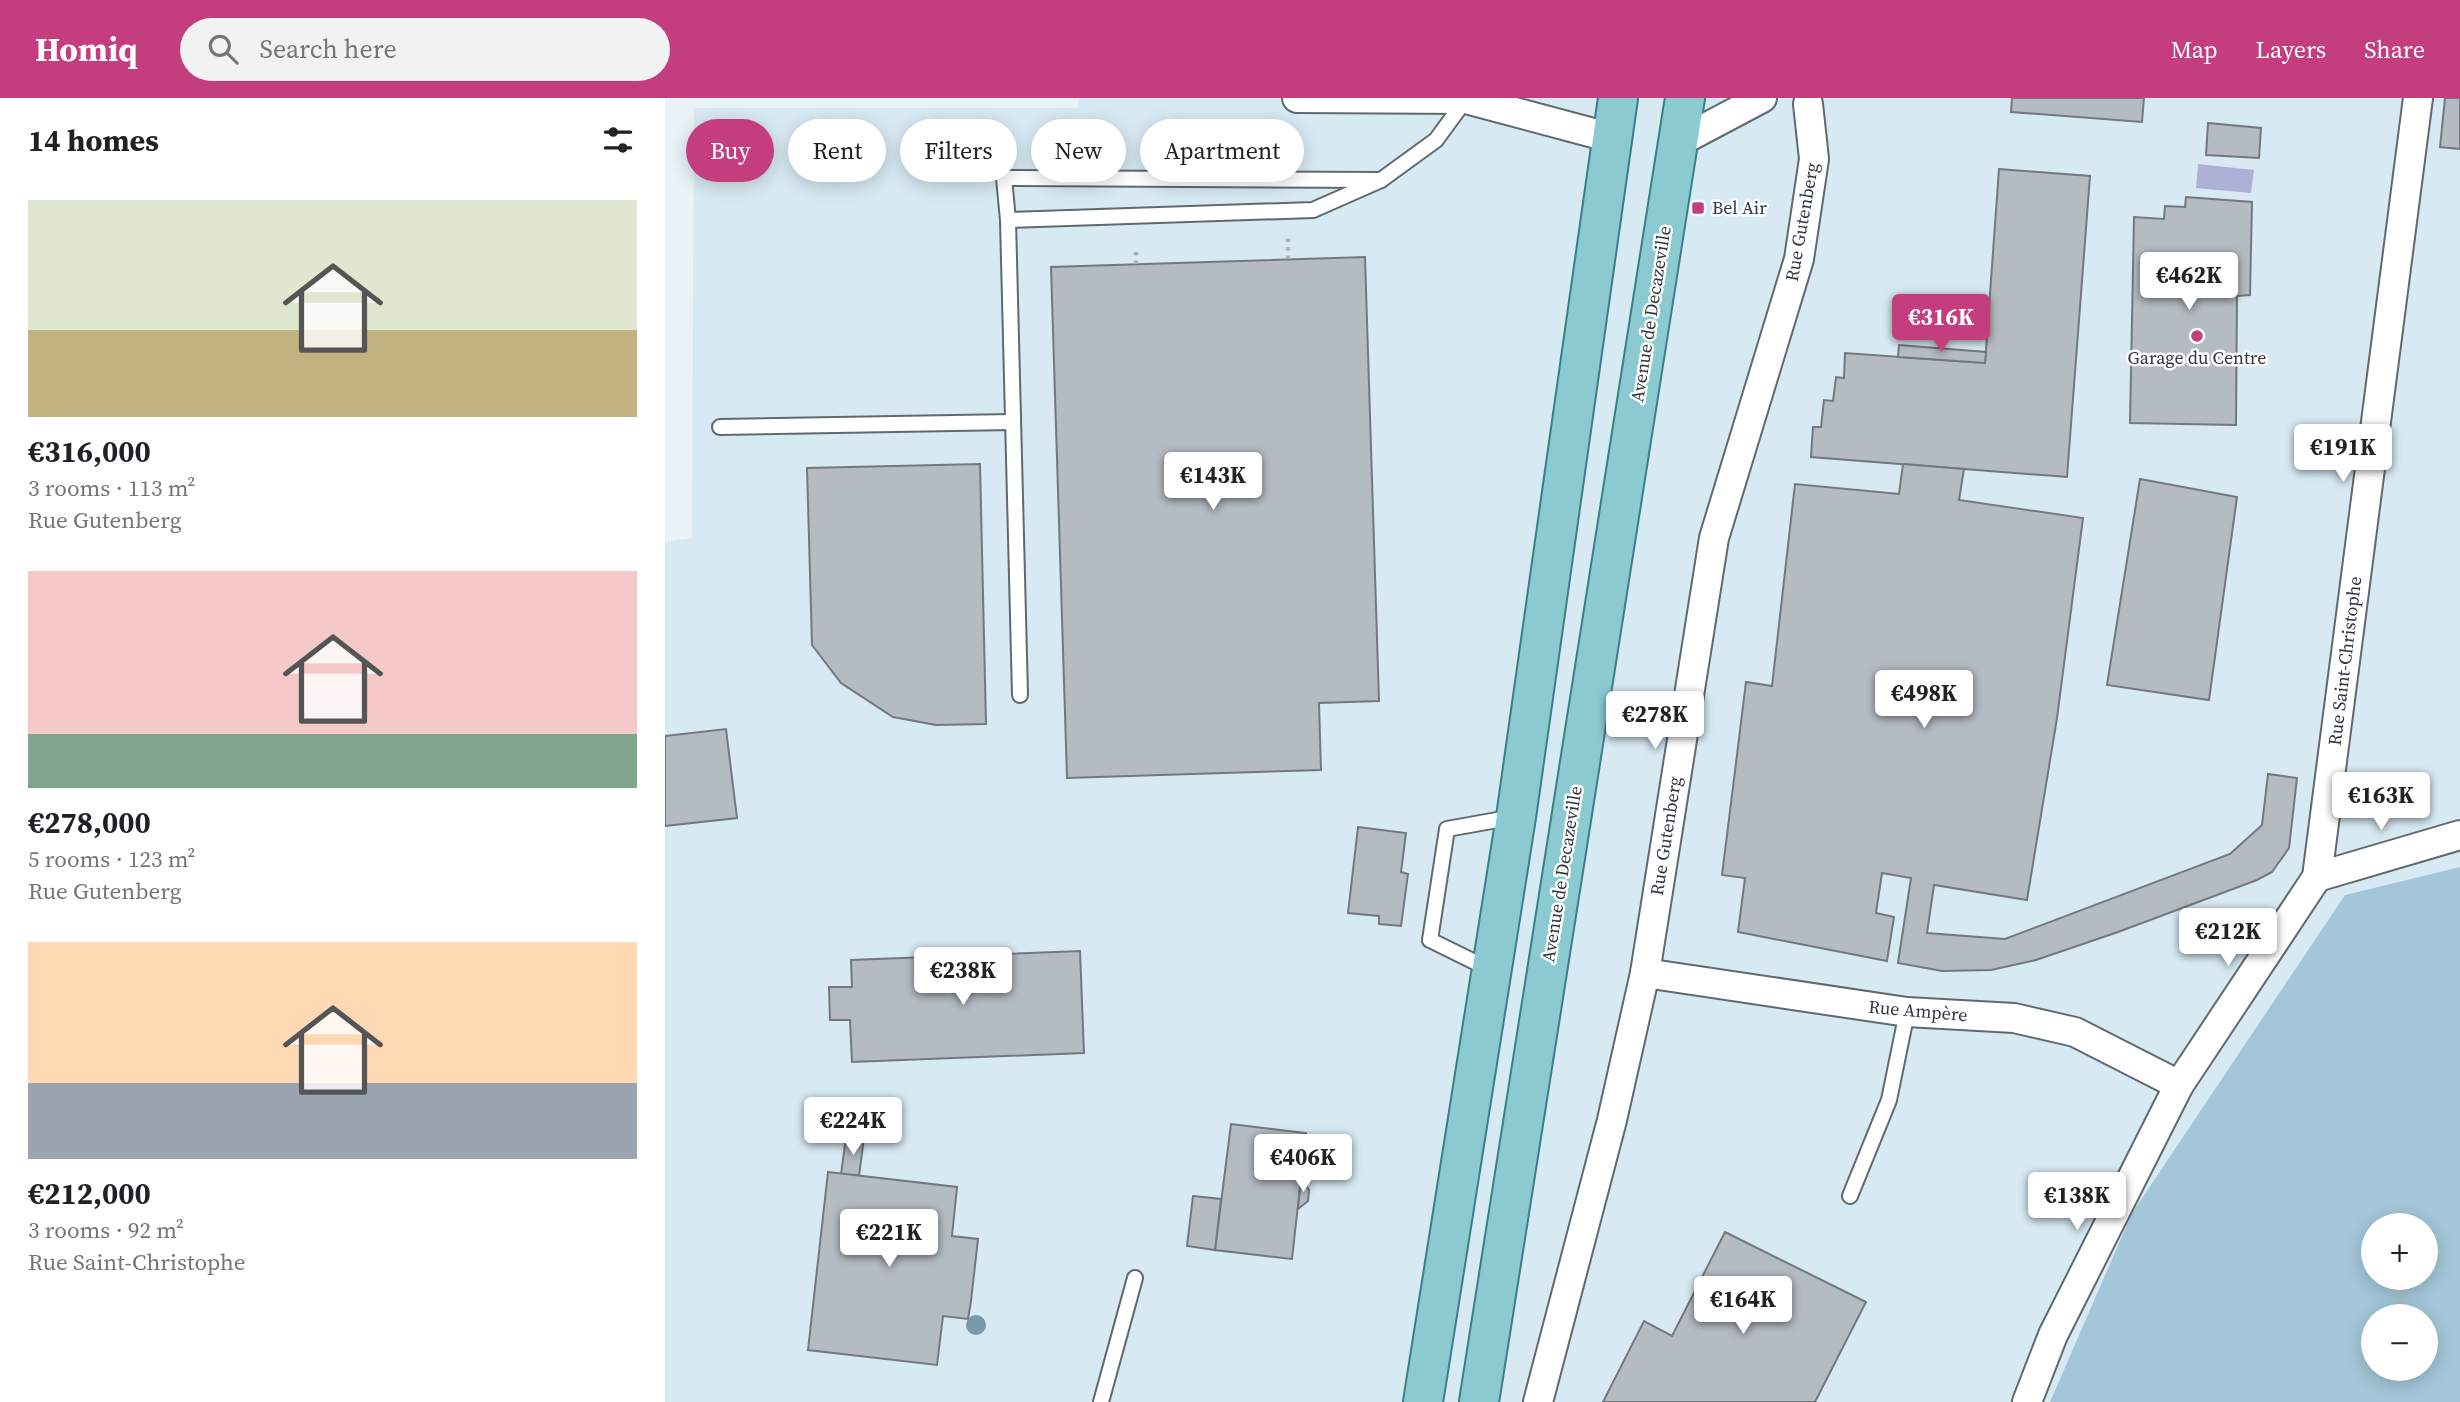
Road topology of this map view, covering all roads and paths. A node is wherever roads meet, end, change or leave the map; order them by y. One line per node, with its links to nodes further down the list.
1 (1297, 98): 2 (street)
2 (1344, 98): 8 (street)
3 (1618, 98): 10 (main road)
4 (1685, 98): 11 (main road, Avenue de Decazeville)
5 (1762, 98): 11 (street)
6 (1775, 98): 9 (street, Rue Gutenberg)
7 (2418, 98): 23 (street, Rue Saint-Christophe)
8 (1469, 99): 10 (street); 12 (lane)
9 (1809, 101): 25 (street, Rue Gutenberg)
10 (1612, 138): 21 (main road)
11 (1678, 143): 32 (main road, Avenue de Decazeville)
12 (1381, 180): 13 (lane); 13 (lane)
13 (1008, 220): 18 (lane)
14 (1288, 235): 16 (path)
15 (1136, 247): 17 (path)
16 (1288, 259)
17 (1136, 264)
18 (1013, 422): 19 (lane); 20 (lane)
19 (720, 427)
20 (1020, 695)
21 (1515, 817): 24 (main road); 24 (lane)
22 (2460, 835): 23 (street)
23 (2317, 877): 27 (street, Rue Saint-Christophe)
24 (1491, 970): 31 (main road)
25 (1645, 973): 26 (street, Rue Ampère); 33 (street, Rue Gutenberg)
26 (1907, 1012): 27 (street, Rue Ampère); 28 (lane)
27 (2179, 1085): 34 (street, Rue Saint-Christophe)
28 (1850, 1196)
29 (1135, 1278): 30 (lane)
30 (1101, 1402)
31 (1423, 1402)
32 (1479, 1402)
33 (1538, 1402)
34 (2027, 1402)

